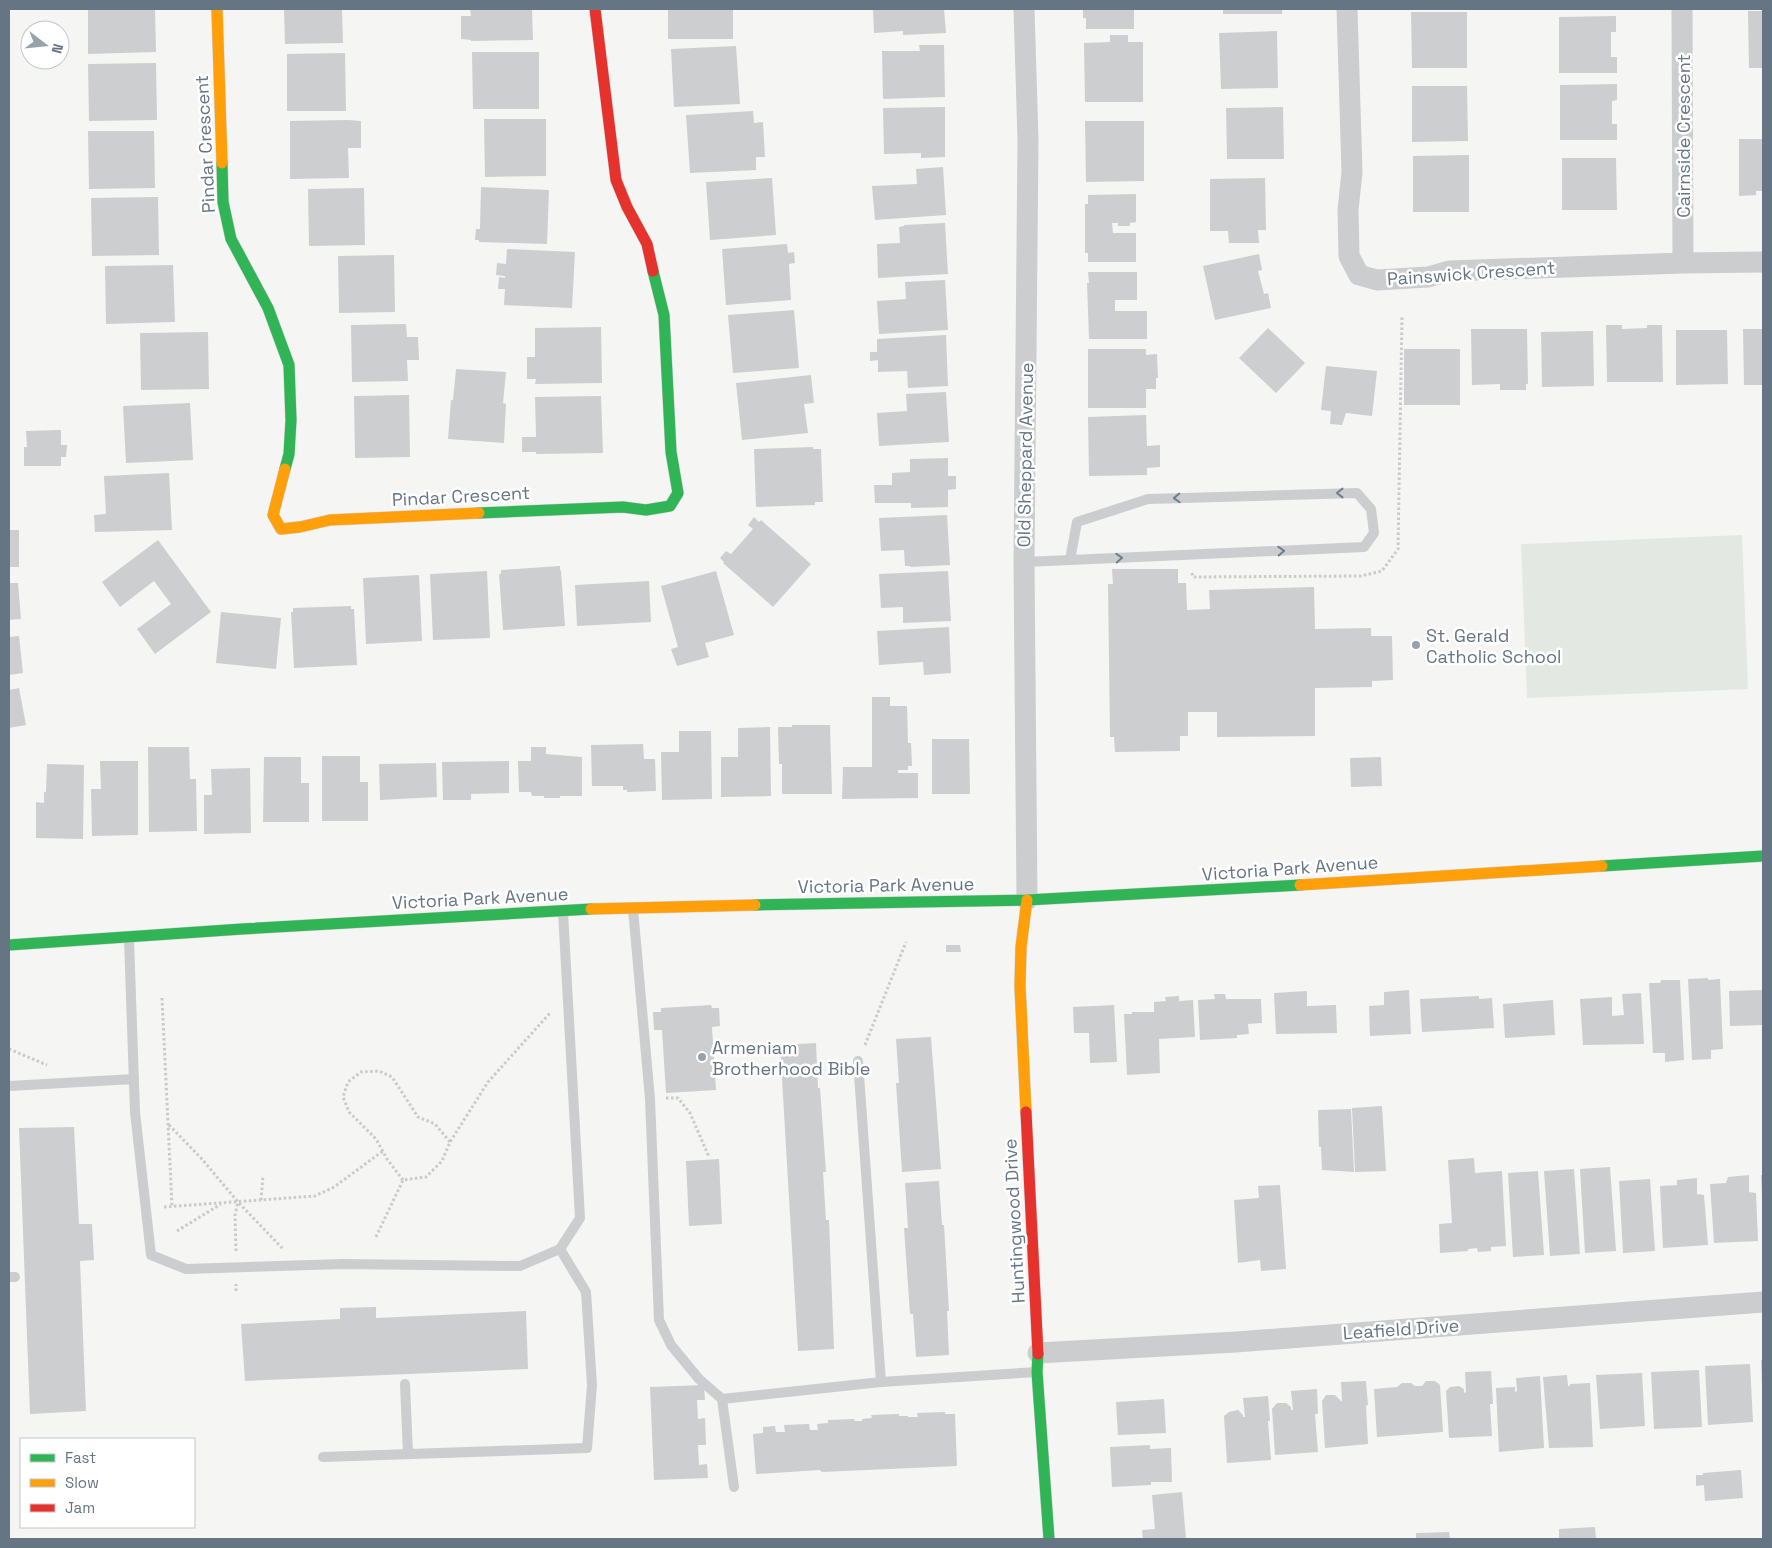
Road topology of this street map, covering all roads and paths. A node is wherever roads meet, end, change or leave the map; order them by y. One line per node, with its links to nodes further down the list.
1 (217, 9): 2 (street, Pindar Crescent)
2 (595, 9)
3 (1024, 9): 10 (street, Old Sheppard Avenue)
4 (1347, 9): 7 (street, Painswick Crescent)
5 (1682, 9): 7 (street, Cairnside Crescent)
6 (1763, 262): 7 (street, Painswick Crescent)
7 (1684, 263)
8 (1402, 316): 11 (path)
9 (1070, 560): 9 (lane, one-way to 9); 10 (lane)
10 (1024, 562): 13 (street, Old Sheppard Avenue)
11 (1190, 567)
12 (1763, 856): 13 (street, Victoria Park Avenue)
13 (1027, 900): 14 (street, Victoria Park Avenue); 43 (street, Huntingwood Drive)
14 (633, 907): 15 (street, Victoria Park Avenue); 24 (lane)
15 (564, 911): 16 (street, Victoria Park Avenue); 19 (lane)
16 (129, 937): 18 (street, Victoria Park Avenue); 22 (lane)
17 (906, 942): 21 (path)
18 (9, 945)
19 (568, 994): 26 (path); 38 (lane)
20 (162, 998): 25 (path)
21 (858, 1061): 44 (lane)
22 (134, 1079): 23 (lane); 35 (lane)
23 (9, 1086)
24 (650, 1099): 28 (path); 46 (lane)
25 (168, 1125): 32 (path); 34 (path)
26 (450, 1142): 27 (path); 30 (path)
27 (383, 1151): 30 (path); 31 (path)
28 (709, 1157)
29 (263, 1176): 31 (path)
30 (403, 1180): 37 (path)
31 (261, 1200): 32 (path)
32 (238, 1202): 33 (path); 39 (path); 40 (path)
33 (224, 1203): 34 (path); 36 (path)
34 (172, 1206): 35 (path)
35 (146, 1209): 40 (lane)
36 (177, 1231)
37 (376, 1237)
38 (560, 1248): 39 (lane); 47 (lane)
39 (297, 1265): 40 (lane)
40 (236, 1267): 41 (path)
41 (236, 1291)
42 (1763, 1302): 43 (street, Leafield Drive)
43 (1038, 1362): 44 (lane); 50 (street, Huntingwood Drive)
44 (881, 1382): 46 (lane)
45 (405, 1384): 47 (lane)
46 (722, 1399): 49 (lane)
47 (408, 1454): 48 (lane)
48 (323, 1457)
49 (734, 1487)
50 (1048, 1539)

